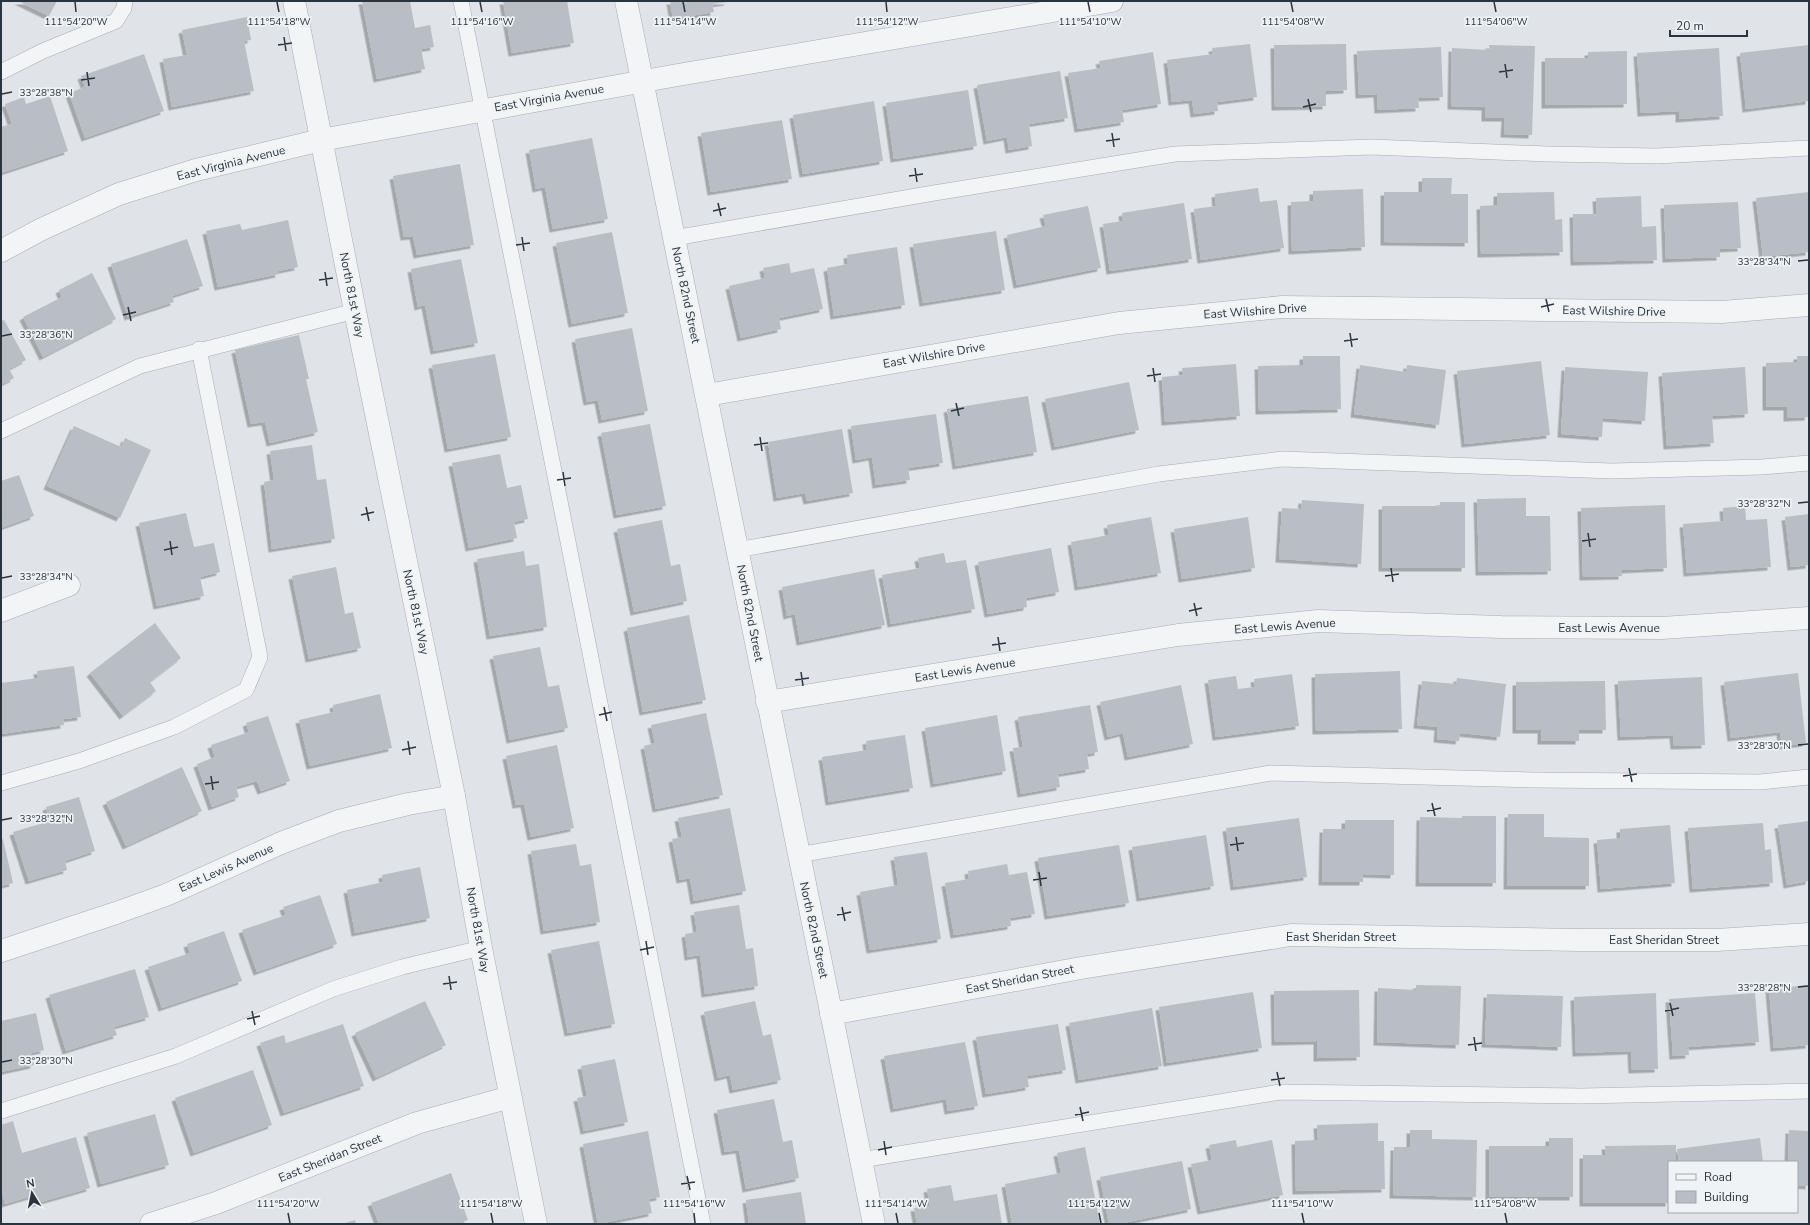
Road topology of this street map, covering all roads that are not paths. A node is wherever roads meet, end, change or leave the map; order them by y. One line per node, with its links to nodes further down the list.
1 (125, 1): 6 (lane)
2 (294, 1): 9 (street, North 81st Way)
3 (461, 1): 8 (lane)
4 (626, 1): 7 (street, North 82nd Street)
5 (1112, 1): 7 (street, East Virginia Avenue)
6 (1, 72)
7 (642, 82): 8 (street, East Virginia Avenue); 11 (street, North 82nd Street)
8 (483, 110): 9 (street, East Virginia Avenue); 38 (lane)
9 (321, 140): 12 (street, East Virginia Avenue); 14 (street, North 81st Way)
10 (1809, 148): 11 (lane)
11 (674, 238): 16 (street, North 82nd Street)
12 (1, 251)
13 (1809, 305): 16 (street, East Wilshire Drive)
14 (355, 311): 15 (lane); 26 (street, North 81st Way)
15 (200, 350): 17 (lane); 25 (lane)
16 (706, 395): 19 (street, North 82nd Street)
17 (1, 431)
18 (1809, 463): 19 (lane)
19 (737, 550): 23 (street, North 82nd Street)
20 (70, 585): 21 (street)
21 (1, 611)
22 (1809, 618): 23 (street, East Lewis Avenue)
23 (767, 702): 27 (street, North 82nd Street)
24 (1809, 777): 27 (lane)
25 (1, 782)
26 (454, 796): 29 (street, North 81st Way); 30 (street, East Lewis Avenue)
27 (798, 855): 31 (street, North 82nd Street)
28 (1809, 934): 31 (street, East Sheridan Street)
29 (481, 948): 33 (street, North 81st Way); 34 (lane)
30 (1, 950)
31 (831, 1014): 35 (street, North 82nd Street)
32 (1809, 1091): 35 (lane)
33 (510, 1097): 36 (street, East Sheridan Street); 37 (street, North 81st Way)
34 (1, 1111)
35 (861, 1160): 39 (street, North 82nd Street)
36 (151, 1224)
37 (536, 1224)
38 (703, 1224)
39 (874, 1224)

